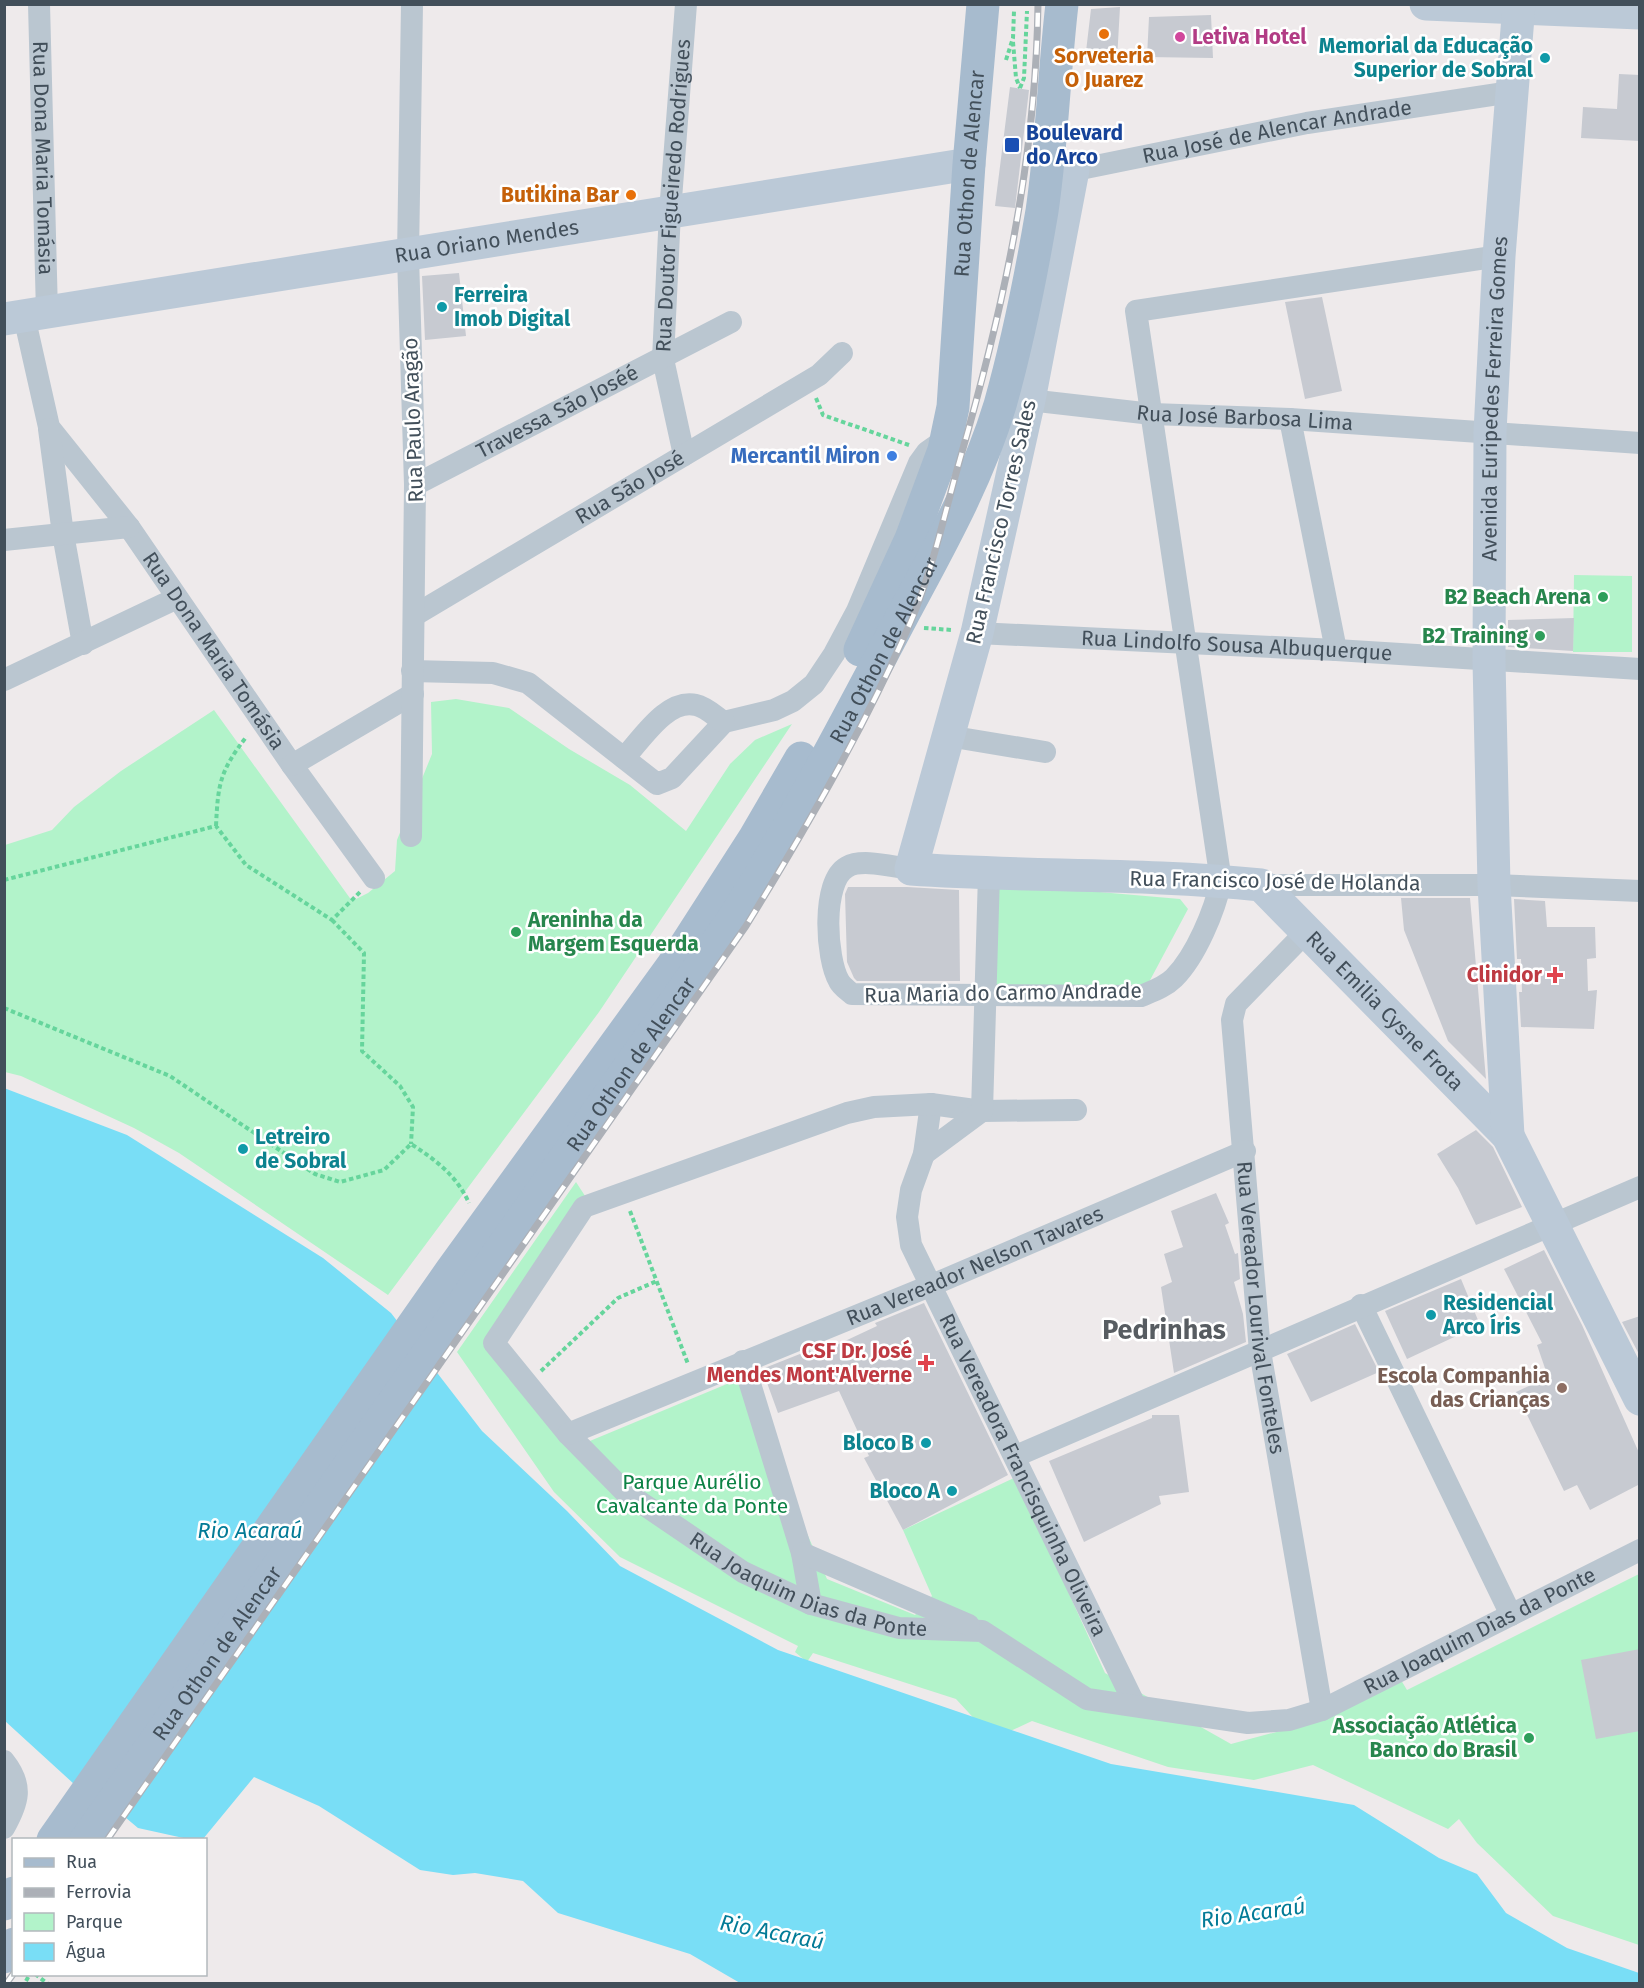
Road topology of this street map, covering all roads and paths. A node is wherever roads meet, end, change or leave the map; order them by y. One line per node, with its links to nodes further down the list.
1 (39, 4): 17 (street, Rua Dona Maria Tomásia)
2 (412, 4): 15 (street, Rua Paulo Aragão)
3 (686, 4): 14 (street, Rua Doutor Figueiredo Rodrigues)
4 (984, 4): 12 (main road, Rua Othon de Alencar)
5 (1062, 4): 13 (main road, Rua Othon de Alencar)
6 (1426, 4): 7 (street)
7 (1519, 6): 9 (street); 11 (street, Avenida Euripedes Ferreira Gomes)
8 (1028, 11): 10 (path)
9 (1640, 13)
10 (1013, 38)
11 (1511, 92): 13 (street, Rua José de Alencar Andrade); 16 (street, Avenida Euripedes Ferreira Gomes)
12 (969, 164): 14 (street, Rua Oriano Mendes); 28 (main road, Rua Othon de Alencar)
13 (1060, 173): 22 (main road, Rua Othon de Alencar)
14 (670, 212): 15 (street, Rua Oriano Mendes); 20 (street, Rua Doutor Figueiredo Rodrigues)
15 (408, 256): 17 (street, Rua Oriano Mendes); 30 (street, Rua Paulo Aragão)
16 (1499, 256): 23 (street); 26 (street, Avenida Euripedes Ferreira Gomes)
17 (25, 316): 25 (street, Rua Dona Maria Tomásia)
18 (731, 322): 20 (street, Travessa São Joséé)
19 (842, 353): 21 (street, Rua São José)
20 (663, 359): 29 (street, Rua Doutor Figueiredo Rodrigues); 30 (street, Travessa São Joséé)
21 (808, 381): 28 (path); 29 (street, Rua São José)
22 (1014, 403): 23 (street, Rua José Barbosa Lima); 36 (main road, Rua Othon de Alencar); 37 (street, Rua Francisco Torres Sales)
23 (1152, 414): 24 (street, Rua José Barbosa Lima); 38 (street)
24 (1290, 419): 26 (street, Rua José Barbosa Lima); 40 (street)
25 (49, 427): 31 (street, Rua Dona Maria Tomásia); 32 (street, Rua Dona Maria Tomásia)
26 (1490, 432): 27 (street, Rua José Barbosa Lima); 41 (street, Avenida Euripedes Ferreira Gomes)
27 (1640, 443)
28 (937, 445): 47 (street); 75 (main road, Rua Othon de Alencar)
29 (684, 455): 35 (street, Rua São José)
30 (415, 485): 35 (street, Rua Paulo Aragão)
31 (129, 527): 32 (street); 34 (street, Rua Dona Maria Tomásia)
32 (63, 534): 33 (street); 39 (street, Rua Dona Maria Tomásia)
33 (4, 540)
34 (177, 598): 39 (street); 46 (street, Rua Dona Maria Tomásia)
35 (415, 615): 42 (street, Rua Paulo Aragão)
36 (898, 625): 37 (path); 77 (main road, Rua Othon de Alencar)
37 (977, 633): 38 (street, Rua Lindolfo Sousa Albuquerque); 48 (street, Rua Francisco Torres Sales)
38 (1184, 642): 40 (street, Rua Lindolfo Sousa Albuquerque); 58 (street)
39 (82, 645): 44 (street)
40 (1336, 650): 41 (street, Rua Lindolfo Sousa Albuquerque)
41 (1490, 661): 43 (street, Rua Lindolfo Sousa Albuquerque); 60 (street, Avenida Euripedes Ferreira Gomes)
42 (412, 671): 45 (street, Rua Paulo Aragão); 50 (street)
43 (1637, 675)
44 (4, 681)
45 (413, 694): 51 (street); 53 (street, Rua Paulo Aragão)
46 (260, 718): 51 (street, Rua Dona Maria Tomásia); 52 (path)
47 (724, 722): 50 (street); 50 (street)
48 (948, 736): 49 (street); 54 (street, Rua Francisco Torres Sales)
49 (1045, 752)
50 (624, 758)
51 (292, 765): 56 (street, Rua Dona Maria Tomásia)
52 (216, 826): 57 (path); 62 (path)
53 (411, 836)
54 (911, 869): 55 (street, Rua Francisco José de Holanda); 64 (street, Rua Maria do Carmo Andrade)
55 (989, 874): 58 (street, Rua Francisco José de Holanda); 64 (street)
56 (374, 878): 62 (path)
57 (4, 880)
58 (1221, 881): 59 (street, Rua Francisco José de Holanda); 64 (street, Rua Maria do Carmo Andrade)
59 (1261, 885): 60 (street, Rua Francisco José de Holanda); 63 (street, Rua Emilia Cysne Frota)
60 (1494, 885): 61 (street, Rua Francisco José de Holanda); 69 (street, Avenida Euripedes Ferreira Gomes)
61 (1640, 891)
62 (332, 920): 70 (path)
63 (1306, 932): 69 (street, Rua Emilia Cysne Frota); 71 (street, Rua Vereador Lourival Fonteles)
64 (986, 997): 68 (street)
65 (4, 1008): 70 (path)
66 (931, 1104): 68 (street); 72 (street, Rua Vereadora Francisquinha Oliveira); 74 (street)
67 (1076, 1110): 68 (street)
68 (982, 1111): 72 (street)
69 (1508, 1136): 76 (street)
70 (411, 1144): 75 (path)
71 (1245, 1151): 79 (street, Rua Vereador Nelson Tavares); 81 (street, Rua Vereador Lourival Fonteles)
72 (924, 1154): 79 (street, Rua Vereadora Francisquinha Oliveira)
73 (1640, 1187): 76 (street)
74 (624, 1195): 78 (path); 84 (street, Rua Joaquim Dias da Ponte)
75 (486, 1224): 77 (main road, Rua Othon de Alencar)
76 (1553, 1226): 80 (street); 85 (street)
77 (462, 1279): 97 (main road, Rua Othon de Alencar); 98 (main road, Rua Othon de Alencar)
78 (657, 1281): 83 (path); 84 (path)
79 (932, 1286): 82 (street, Rua Vereador Nelson Tavares); 87 (street, Rua Vereadora Francisquinha Oliveira)
80 (1361, 1305): 81 (street); 91 (street)
81 (1260, 1351): 87 (street); 94 (street, Rua Vereador Lourival Fonteles)
82 (743, 1361): 83 (street, Rua Vereador Nelson Tavares); 89 (street)
83 (695, 1382): 86 (street, Rua Vereador Nelson Tavares)
84 (527, 1384): 86 (street, Rua Joaquim Dias da Ponte)
85 (1640, 1399)
86 (568, 1434): 90 (street, Rua Joaquim Dias da Ponte)
87 (1016, 1456): 93 (street, Rua Vereadora Francisquinha Oliveira)
88 (1640, 1550): 91 (street, Rua Joaquim Dias da Ponte)
89 (802, 1553): 90 (street); 92 (street, Rua Joaquim Dias da Ponte)
90 (811, 1604): 92 (street, Rua Joaquim Dias da Ponte)
91 (1511, 1615): 94 (street, Rua Joaquim Dias da Ponte)
92 (982, 1631): 93 (street, Rua Joaquim Dias da Ponte)
93 (1135, 1705): 94 (street, Rua Joaquim Dias da Ponte)
94 (1322, 1710)
95 (4, 1761): 96 (street)
96 (4, 1828)
97 (54, 1838)
98 (87, 1838)
99 (31, 1976): 100 (path)
100 (26, 1981)

